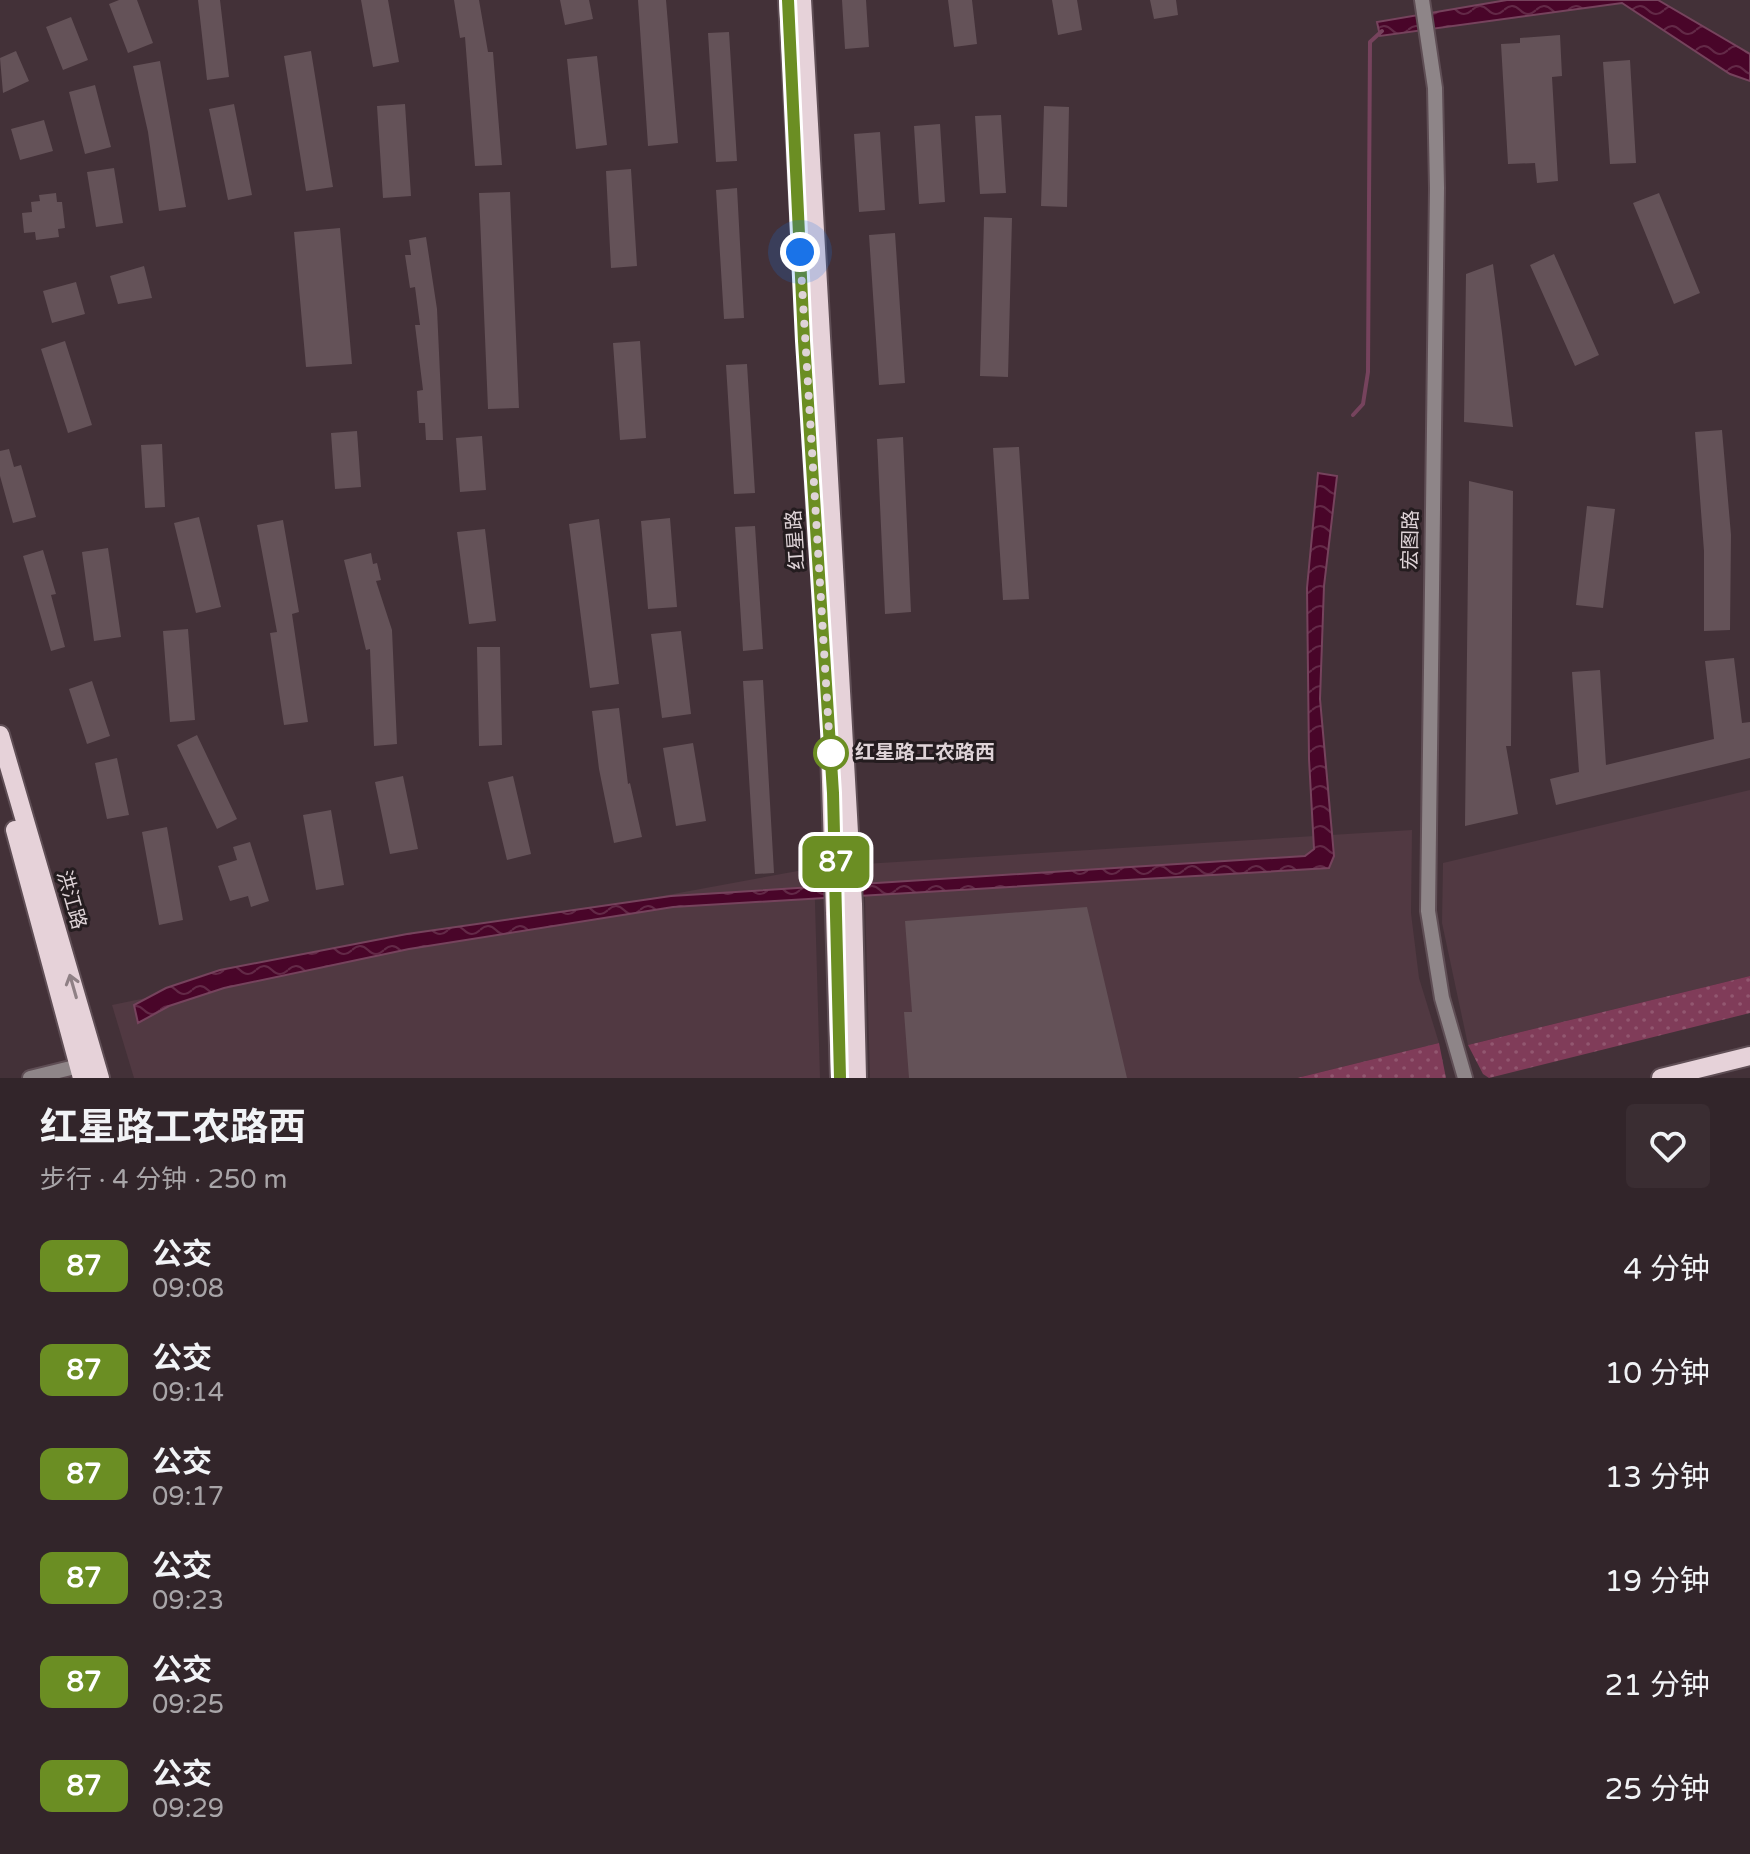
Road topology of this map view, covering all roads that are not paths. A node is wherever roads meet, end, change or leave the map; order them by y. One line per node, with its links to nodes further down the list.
1 (788, 0): 6 (main road, 红星路)
2 (802, 0): 6 (main road, 红星路)
3 (1422, 3): 13 (street, 宏图路)
4 (0, 735): 9 (main road, 洪江路, one-way to 4)
5 (0, 772): 9 (main road, 洪江路)
6 (843, 869): 7 (main road, 红星路)
7 (845, 905): 11 (main road, 红星路); 12 (main road, 红星路)
8 (1750, 1056): 14 (main road)
9 (89, 1071): 10 (street)
10 (30, 1078)
11 (840, 1078)
12 (857, 1078)
13 (1465, 1078)
14 (1661, 1078)

